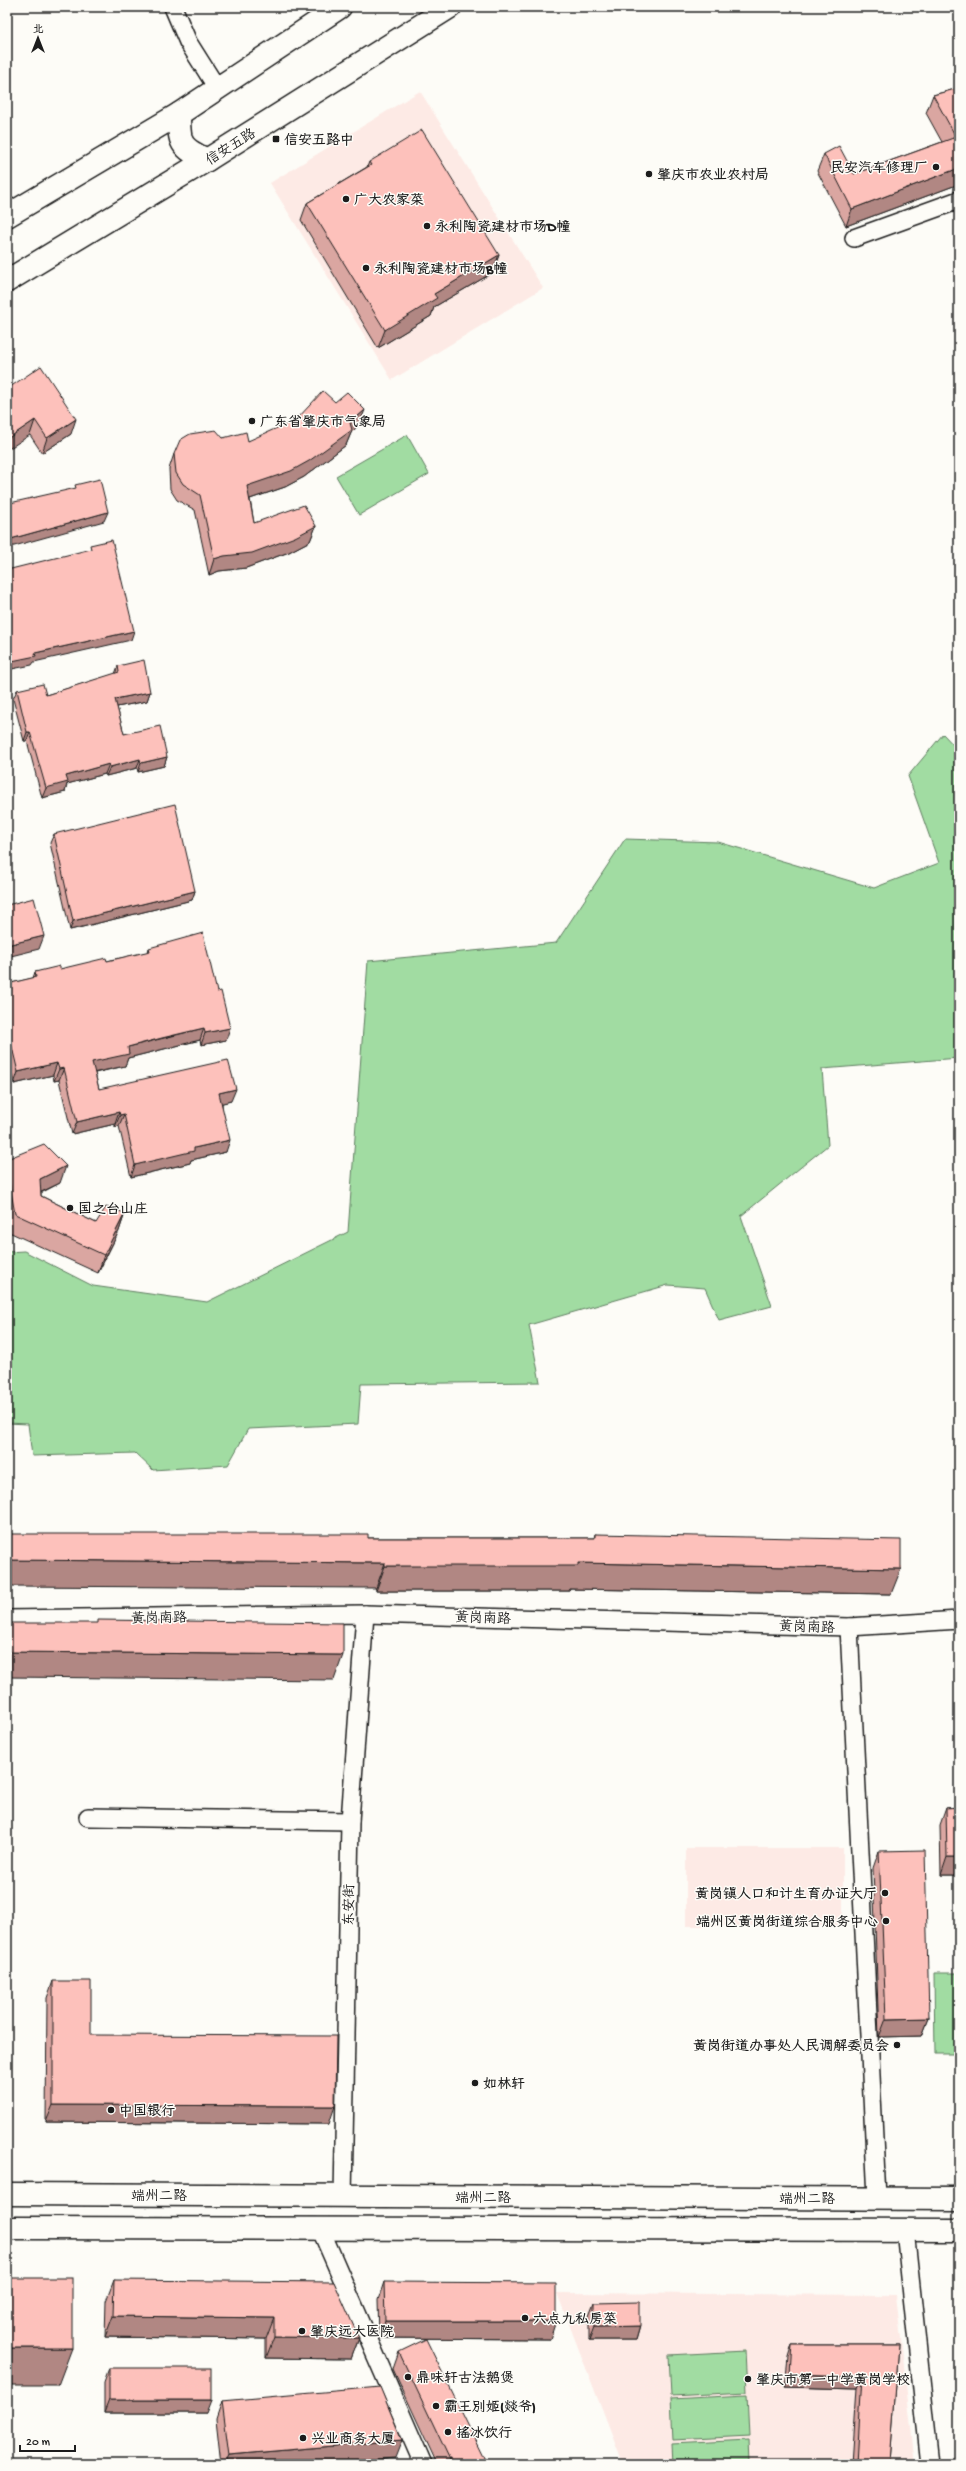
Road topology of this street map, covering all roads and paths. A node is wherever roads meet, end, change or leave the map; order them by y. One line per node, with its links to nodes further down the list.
1 (173, 7): 4 (street)
2 (340, 7): 4 (main road)
3 (450, 7): 6 (main road, 信安五路)
4 (217, 88): 5 (main road)
5 (179, 114): 6 (main road); 8 (main road)
6 (207, 160): 10 (main road, 信安五路)
7 (959, 200): 9 (street)
8 (7, 216)
9 (854, 238)
10 (7, 281)
11 (365, 1614): 12 (street, 黄岗南路); 14 (street, 黄岗南路); 16 (street, 东安街)
12 (7, 1618)
13 (959, 1620): 14 (street, 黄岗南路)
14 (849, 1627): 19 (street)
15 (88, 1817): 16 (street)
16 (350, 1821): 18 (street, 东安街)
17 (16, 2195): 18 (main road, 端州二路); 21 (main road)
18 (342, 2196): 19 (main road, 端州二路)
19 (877, 2198): 20 (main road, 端州二路)
20 (959, 2199)
21 (17, 2228): 22 (main road)
22 (320, 2228): 23 (main road); 25 (street)
23 (905, 2230): 24 (main road); 26 (street)
24 (959, 2230)
25 (423, 2464)
26 (930, 2464)

